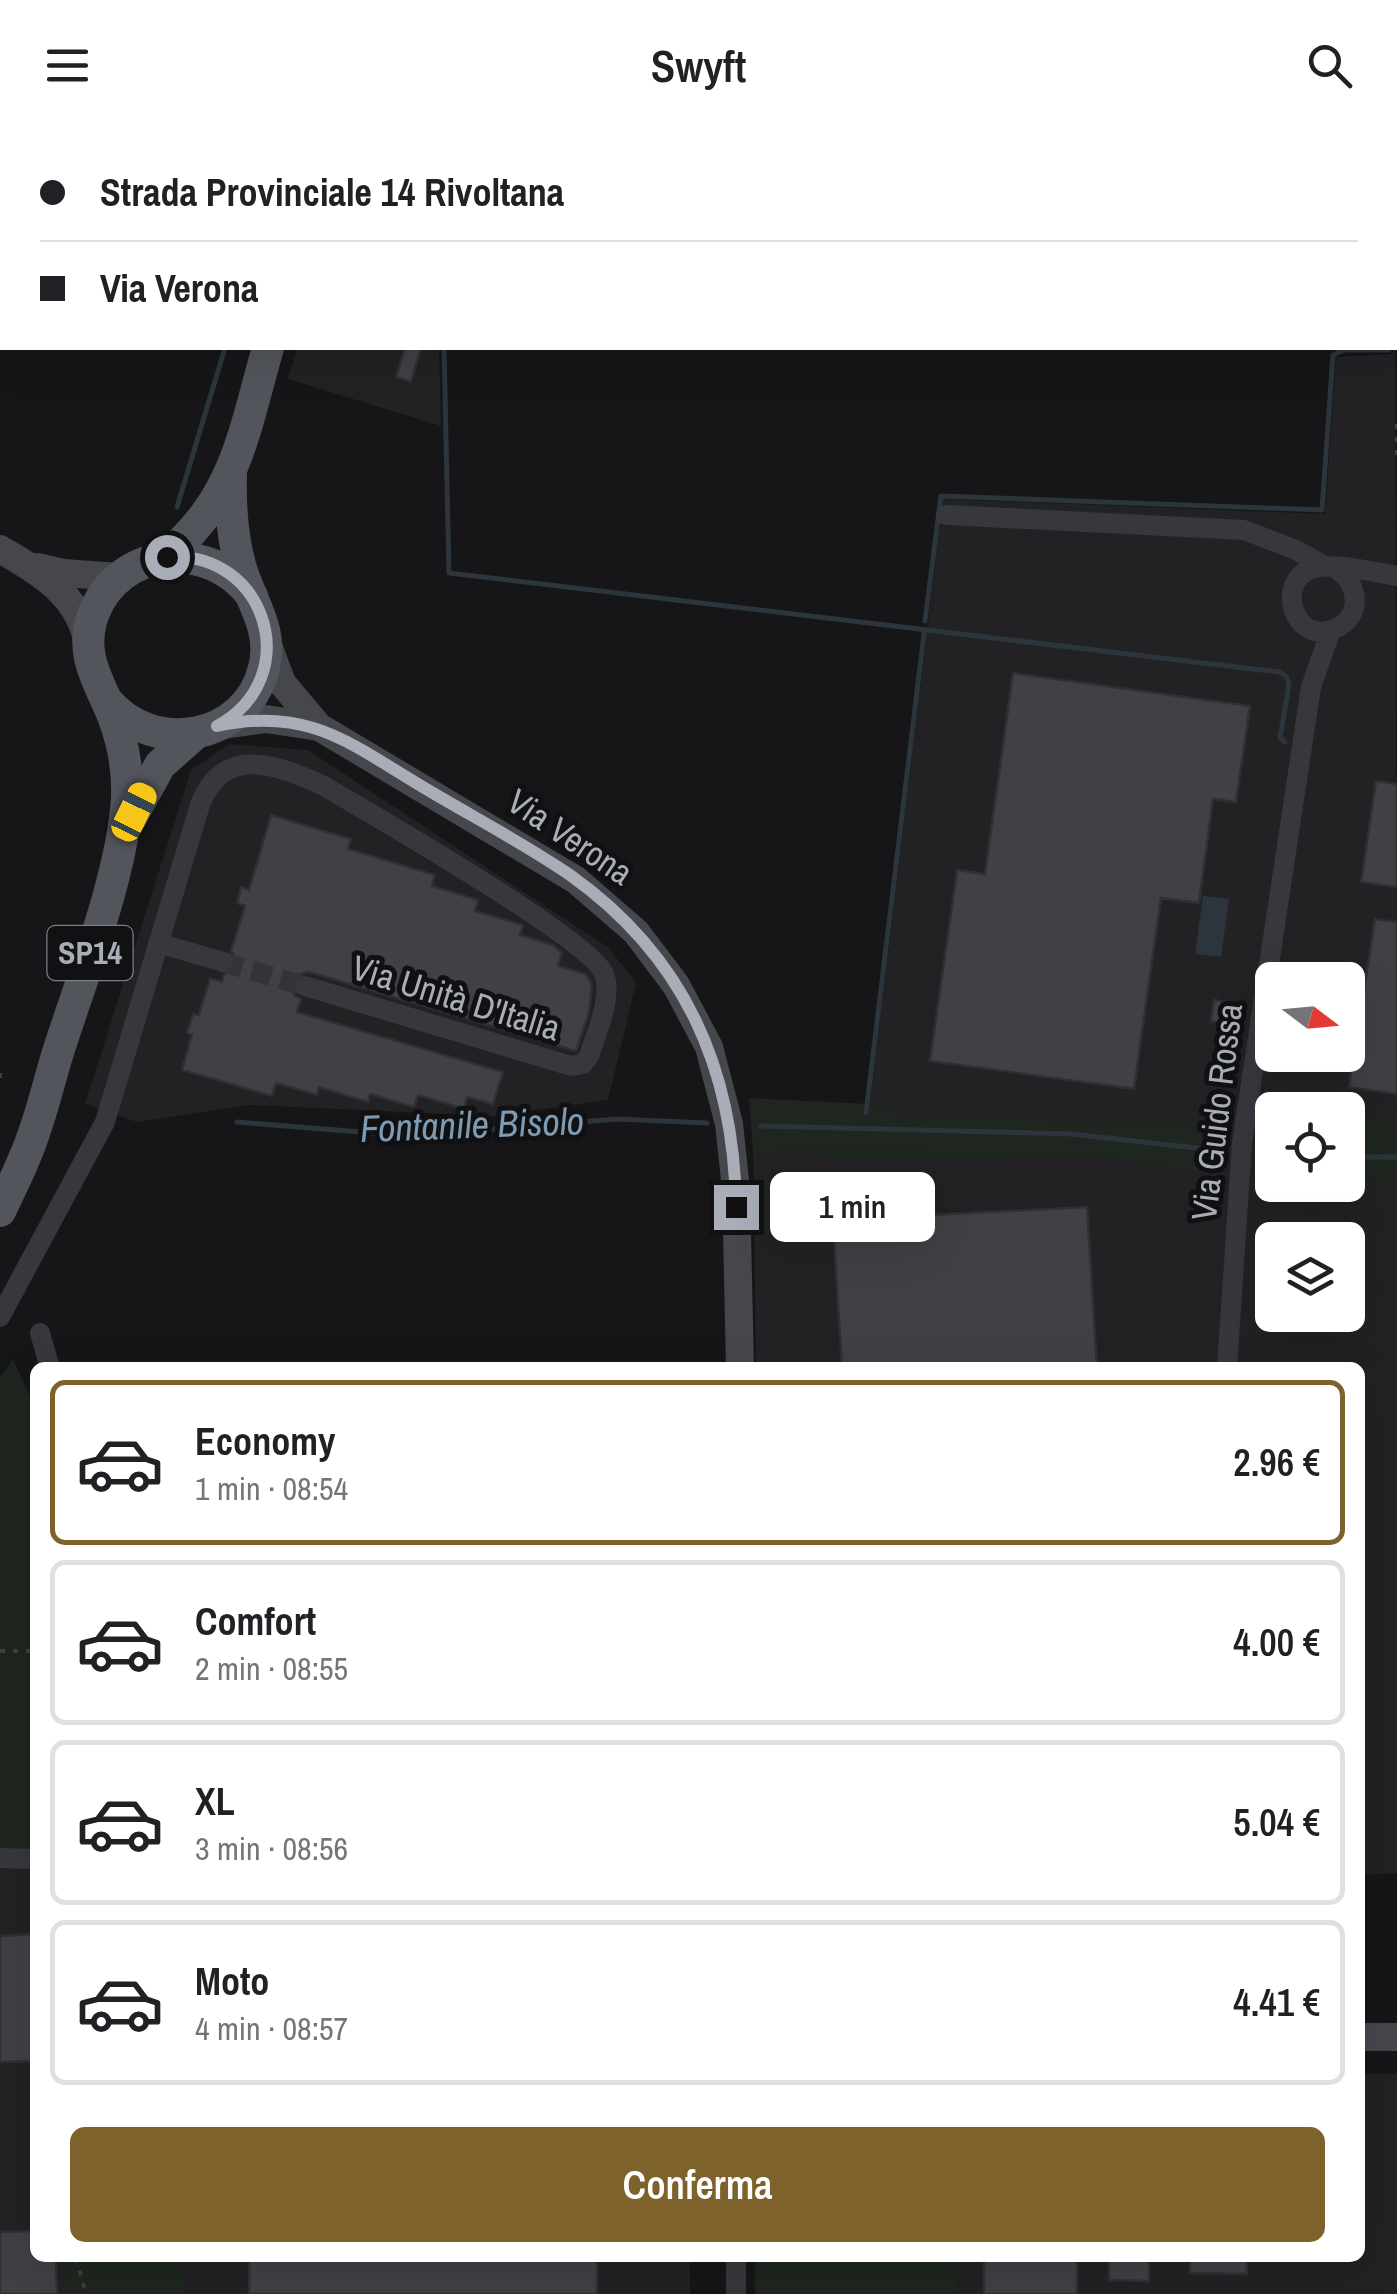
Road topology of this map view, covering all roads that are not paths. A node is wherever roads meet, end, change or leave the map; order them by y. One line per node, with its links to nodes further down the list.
1 (267, 350): 2 (main road)
2 (231, 474): 6 (main road); 12 (main road)
3 (946, 515): 4 (street)
4 (1266, 537): 8 (street); 11 (street)
5 (0, 548): 7 (street)
6 (164, 557): 9 (main road); 12 (main road)
7 (26, 564): 9 (street); 17 (street)
8 (1330, 567): 10 (street); 11 (street); 13 (street)
9 (120, 577): 17 (main road)
10 (1397, 578): 13 (street)
11 (1294, 584): 14 (street)
12 (252, 596): 16 (main road)
13 (1356, 603): 15 (street)
14 (1305, 627): 15 (street); 18 (street)
15 (1332, 630): 18 (street)
16 (267, 638): 20 (street, Via Verona); 21 (main road, SP14)
17 (88, 647): 19 (main road, SP14)
18 (1311, 687): 33 (street, Via Guido Rossa)
19 (102, 694): 21 (main road); 22 (main road, SP14)
20 (319, 727): 21 (street, Via Verona); 32 (street, Via Verona)
21 (206, 730): 22 (main road, SP14)
22 (122, 836): 26 (main road, SP14)
23 (158, 943): 24 (street); 25 (street, Via Unità D'Italia); 29 (street, Via Unità D'Italia)
24 (224, 962)
25 (306, 986)
26 (52, 1068): 27 (main road, SP14); 28 (main road, SP14)
27 (0, 1175)
28 (0, 1211)
29 (0, 1317)
30 (40, 1333): 31 (street)
31 (48, 1362)
32 (740, 1362)
33 (1226, 1362)
34 (0, 1858): 35 (street)
35 (30, 1859)
36 (1365, 2037): 37 (street)
37 (1397, 2037)
38 (736, 2262): 39 (street)
39 (736, 2294)

